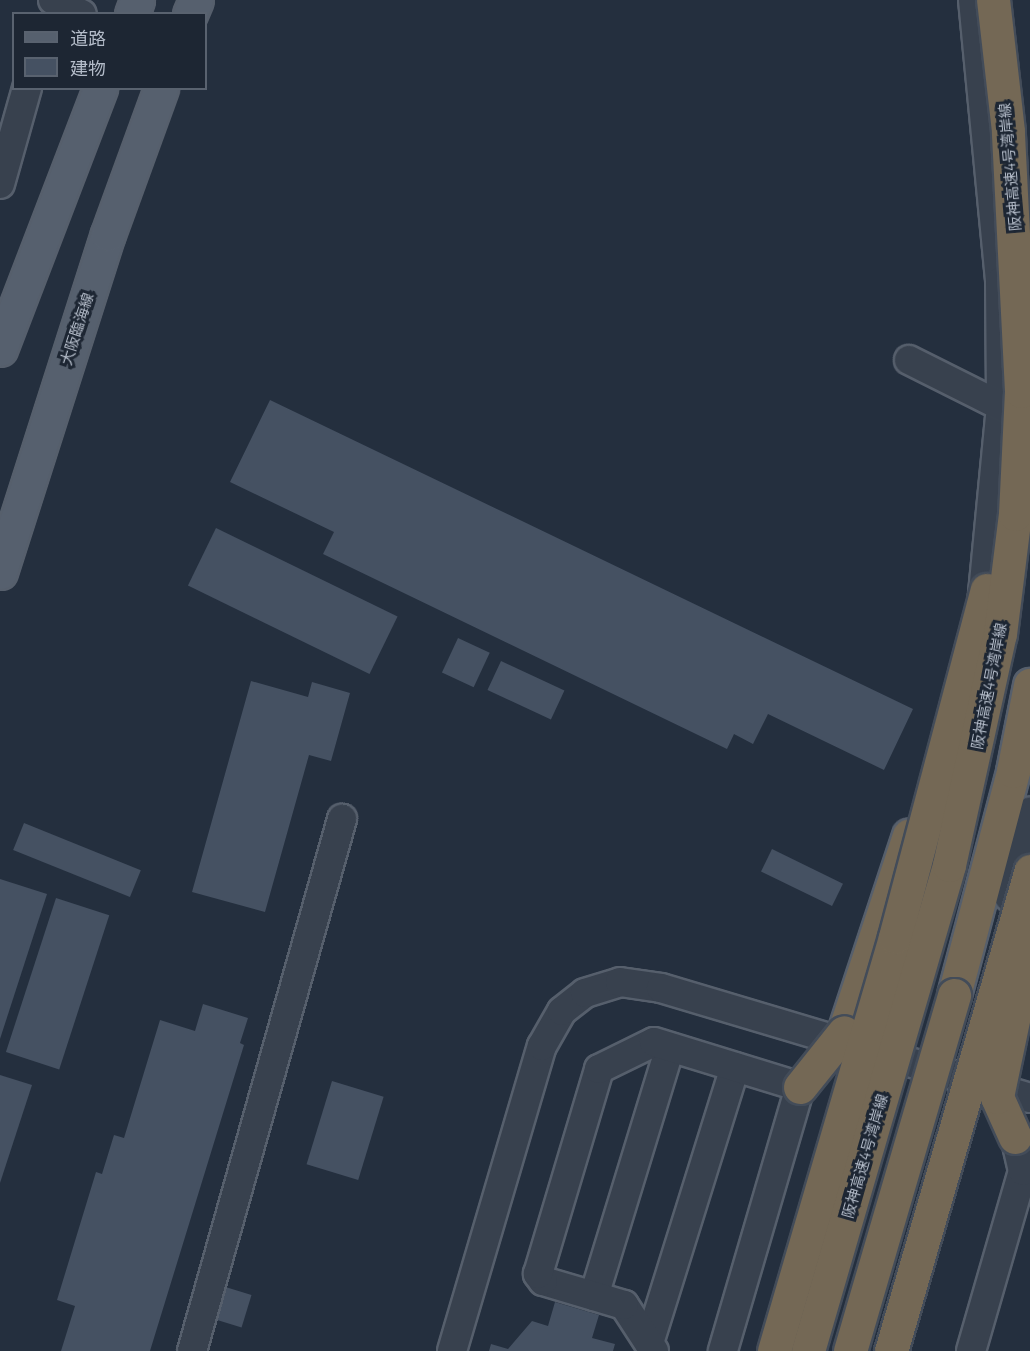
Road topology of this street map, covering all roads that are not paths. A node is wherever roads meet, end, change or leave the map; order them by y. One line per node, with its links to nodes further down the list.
1 (52, 0): 4 (street)
2 (973, 0): 12 (street)
3 (993, 0): 9 (highway, 阪神高速4号湾岸線, bridge)
4 (78, 12)
5 (26, 90): 8 (street)
6 (99, 90): 10 (main road)
7 (160, 90): 14 (main road, 大阪臨海線)
8 (0, 184)
9 (1017, 257): 16 (highway, bridge); 35 (highway, 阪神高速4号湾岸線, bridge)
10 (0, 349)
11 (909, 360): 12 (street)
12 (1001, 406): 13 (street); 22 (street)
13 (1030, 419)
14 (0, 572)
15 (1030, 684): 36 (highway, bridge)
16 (947, 732): 25 (highway, bridge); 33 (highway, bridge)
17 (1030, 812): 24 (street)
18 (342, 819): 30 (street)
19 (1030, 871): 38 (highway, bridge)
20 (1030, 939): 27 (highway, bridge)
21 (670, 1047): 23 (street); 28 (street); 28 (street)
22 (877, 1054): 24 (street); 31 (street); 34 (street)
23 (735, 1067): 25 (street); 29 (street)
24 (957, 1077): 26 (street); 37 (street)
25 (800, 1088): 32 (street)
26 (1030, 1098)
27 (1023, 1142): 39 (street)
28 (594, 1296): 29 (street)
29 (651, 1347)
30 (192, 1351)
31 (452, 1351)
32 (723, 1351)
33 (774, 1351)
34 (789, 1351)
35 (808, 1351)
36 (850, 1351)
37 (874, 1351)
38 (891, 1351)
39 (971, 1351)

